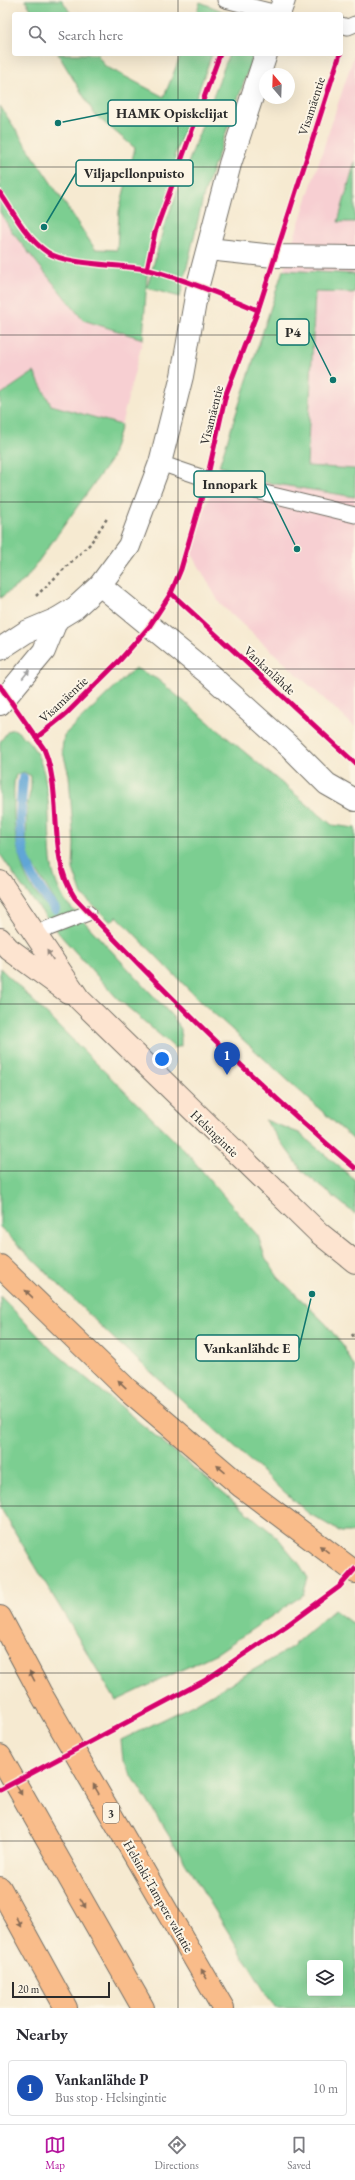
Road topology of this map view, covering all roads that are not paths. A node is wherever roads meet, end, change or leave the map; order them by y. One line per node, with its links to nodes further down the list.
1 (225, 0): 3 (lane)
2 (284, 0): 4 (street)
3 (272, 12)
4 (281, 12)
5 (355, 24): 6 (lane)
6 (343, 26)
7 (265, 56): 8 (street)
8 (208, 249): 9 (street); 10 (street)
9 (355, 257)
10 (160, 463): 11 (lane); 12 (street)
11 (355, 514)
12 (100, 585): 13 (street); 16 (street)
13 (57, 619): 14 (street); 15 (street, one-way to 13)
14 (0, 649)
15 (0, 704)
16 (355, 800)
17 (0, 882): 19 (main road, Helsingintie)
18 (88, 913): 19 (lane)
19 (36, 933): 21 (main road, Helsingintie, one-way to 19)
20 (0, 939): 21 (main road, Helsingintie)
21 (79, 1000): 22 (main road, Helsingintie)
22 (355, 1262)
23 (0, 1266): 24 (highway, one-way to 23)
24 (355, 1572)
25 (0, 1618): 30 (highway, Helsinki-Tampere valtatie / 3, one-way to 25)
26 (0, 1756): 29 (highway, one-way to 29)
27 (0, 1888): 28 (highway, one-way to 28)
28 (66, 2008)
29 (143, 2008)
30 (223, 2008)

